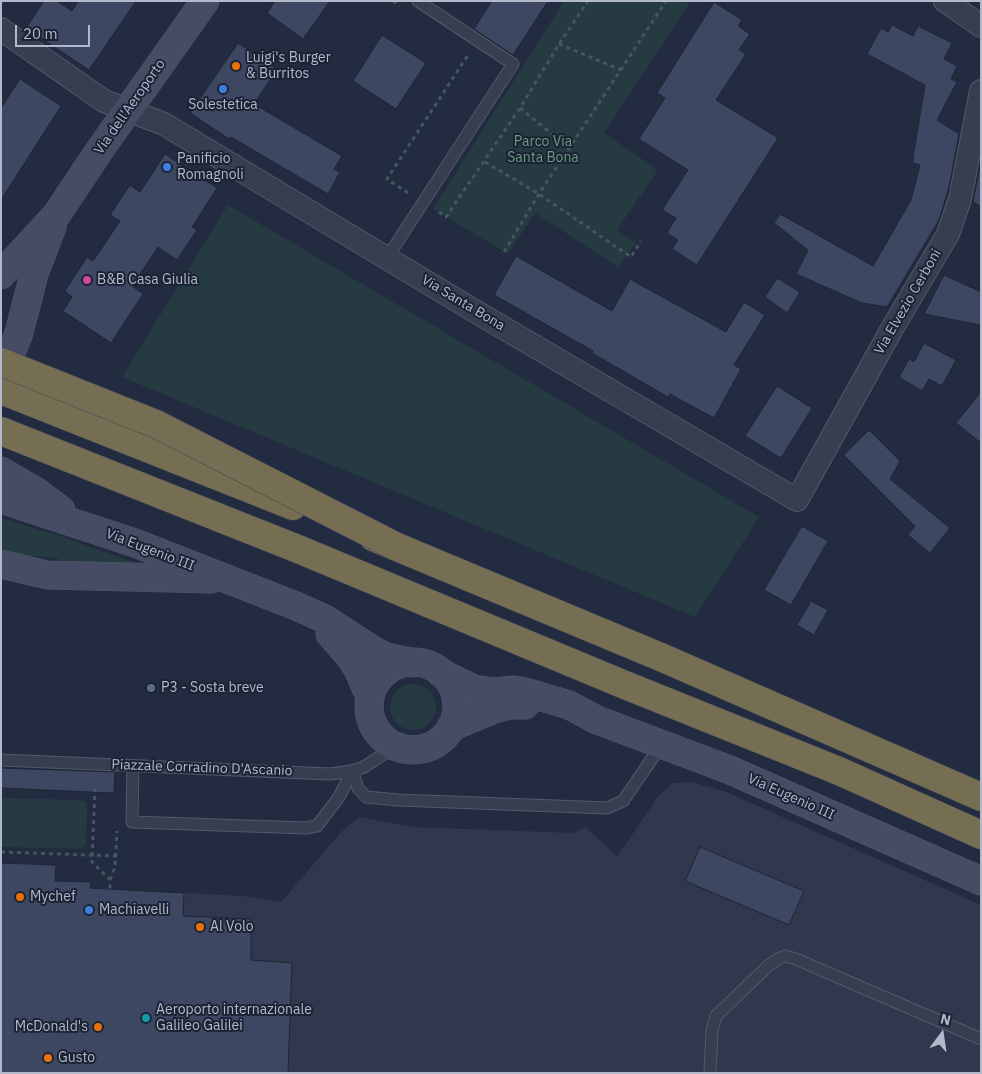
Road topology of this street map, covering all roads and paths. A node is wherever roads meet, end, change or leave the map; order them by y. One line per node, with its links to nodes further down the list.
1 (205, 1): 16 (street, Via dell'Aeroporto)
2 (393, 1): 8 (path)
3 (418, 1): 20 (lane)
4 (588, 1): 11 (path)
5 (660, 1): 7 (path)
6 (945, 1): 9 (street)
7 (665, 3): 13 (path)
8 (400, 6)
9 (981, 26)
10 (1, 29): 16 (street, Via Santa Bona)
11 (559, 44): 13 (path); 15 (path)
12 (469, 53): 20 (path)
13 (621, 70): 17 (path)
14 (981, 91): 31 (street, Via Elvezio Cerboni)
15 (520, 108): 17 (path); 18 (path)
16 (127, 111): 21 (street, Via dell'Aeroporto); 24 (street, Via Santa Bona)
17 (569, 148): 19 (path)
18 (485, 162): 19 (path); 20 (path)
19 (539, 194): 22 (path); 23 (path)
20 (422, 202): 24 (lane)
21 (57, 214): 25 (street, Via dell'Aeroporto); 26 (street, Via dell'Aeroporto)
22 (641, 241)
23 (504, 252)
24 (387, 258): 31 (street, Via Santa Bona)
25 (1, 275)
26 (6, 359): 33 (highway, bridge)
27 (1, 390): 33 (highway, bridge)
28 (1, 431): 49 (highway)
29 (1, 471): 32 (street)
30 (1, 499): 32 (street, Via Eugenio III)
31 (797, 500)
32 (78, 523): 35 (street, Via Eugenio III)
33 (395, 546): 48 (highway)
34 (5, 570): 35 (street)
35 (225, 579): 36 (street, Via Eugenio III)
36 (296, 606): 37 (street, Via Eugenio III); 39 (street, Via Eugenio III)
37 (414, 663): 38 (street); 39 (street)
38 (442, 674): 40 (street, Via Eugenio III); 41 (street)
39 (370, 698): 43 (street)
40 (597, 720): 41 (street, Via Eugenio III); 42 (street, Via Eugenio III)
41 (451, 727): 43 (street)
42 (662, 744): 46 (lane); 53 (street, Via Eugenio III)
43 (396, 746): 46 (lane, Piazzale Corradino D'Ascanio)
44 (1, 760): 45 (lane, Piazzale Corradino D'Ascanio)
45 (133, 766): 46 (lane, Piazzale Corradino D'Ascanio); 46 (lane)
46 (352, 771)
47 (95, 788): 51 (path)
48 (981, 797)
49 (981, 835)
50 (1, 852): 51 (path)
51 (92, 855): 52 (path); 54 (path)
52 (116, 856)
53 (981, 881)
54 (110, 890)
55 (981, 1039): 56 (lane)
56 (710, 1073)

